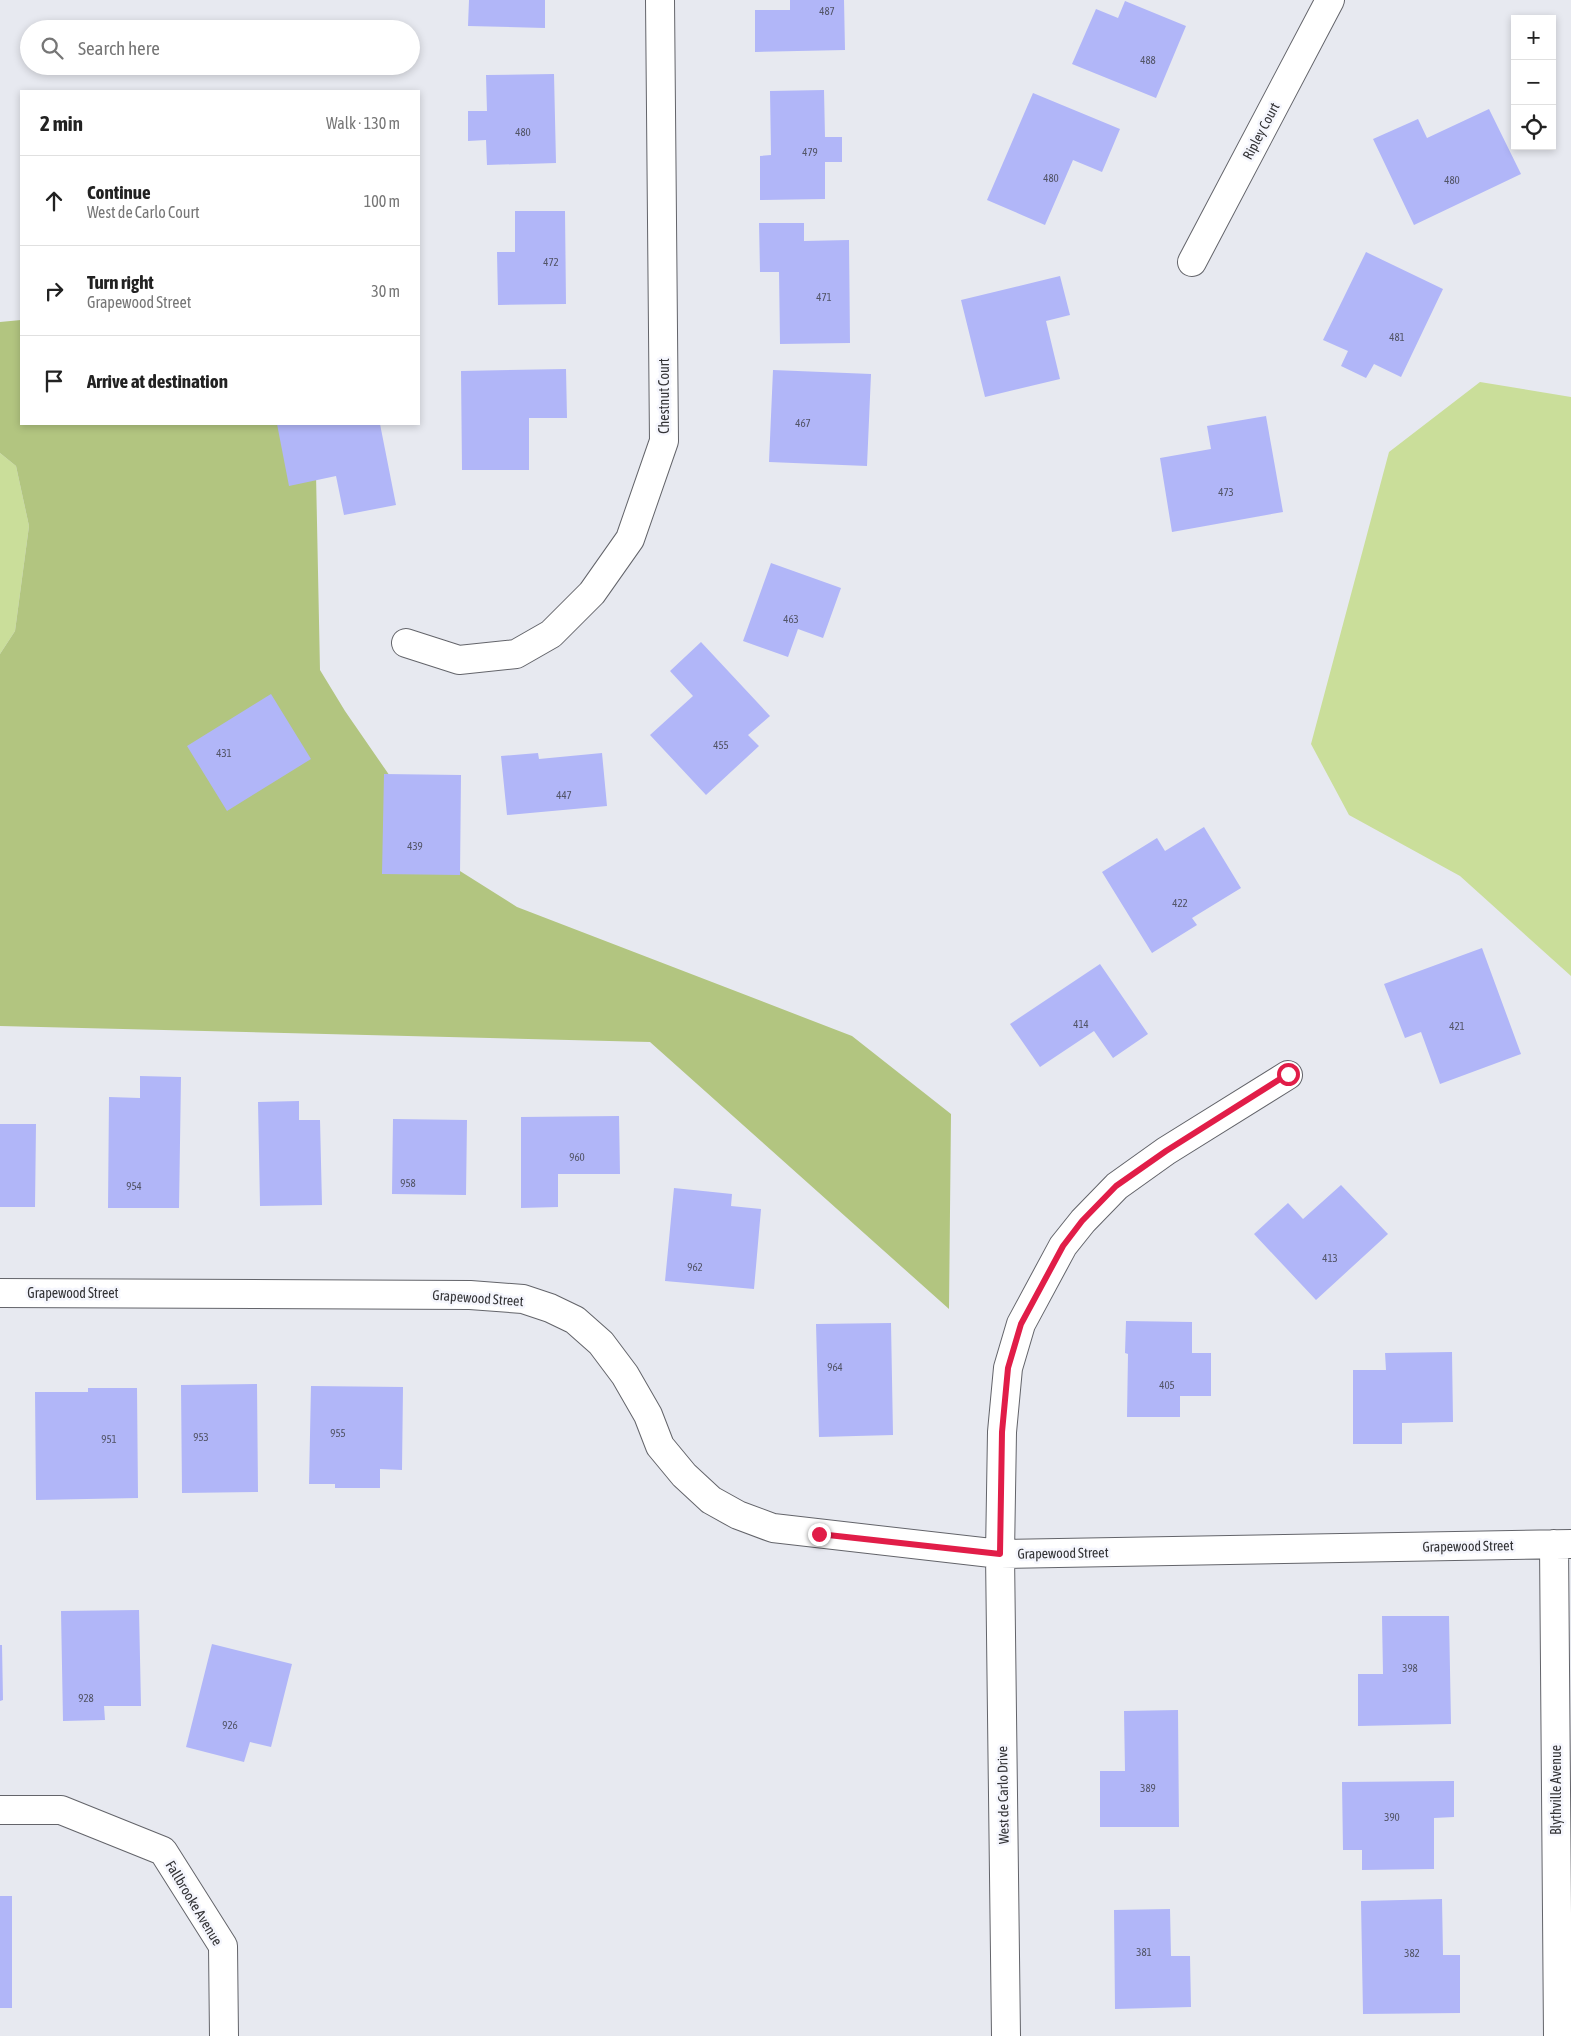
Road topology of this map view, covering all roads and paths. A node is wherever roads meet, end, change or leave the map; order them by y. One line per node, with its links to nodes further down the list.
1 (660, 0): 4 (street, Chestnut Court)
2 (1330, 0): 3 (street, Ripley Court)
3 (1192, 262)
4 (406, 643)
5 (1288, 1074): 8 (street, West de Carlo Drive)
6 (0, 1293): 8 (street, Grapewood Street)
7 (1563, 1544): 8 (street, Grapewood Street); 12 (street, Blythville Avenue)
8 (1000, 1554): 11 (street, West de Carlo Drive)
9 (0, 1810): 10 (street, Fallbrooke Avenue)
10 (224, 2036)
11 (1006, 2036)
12 (1558, 2036)

